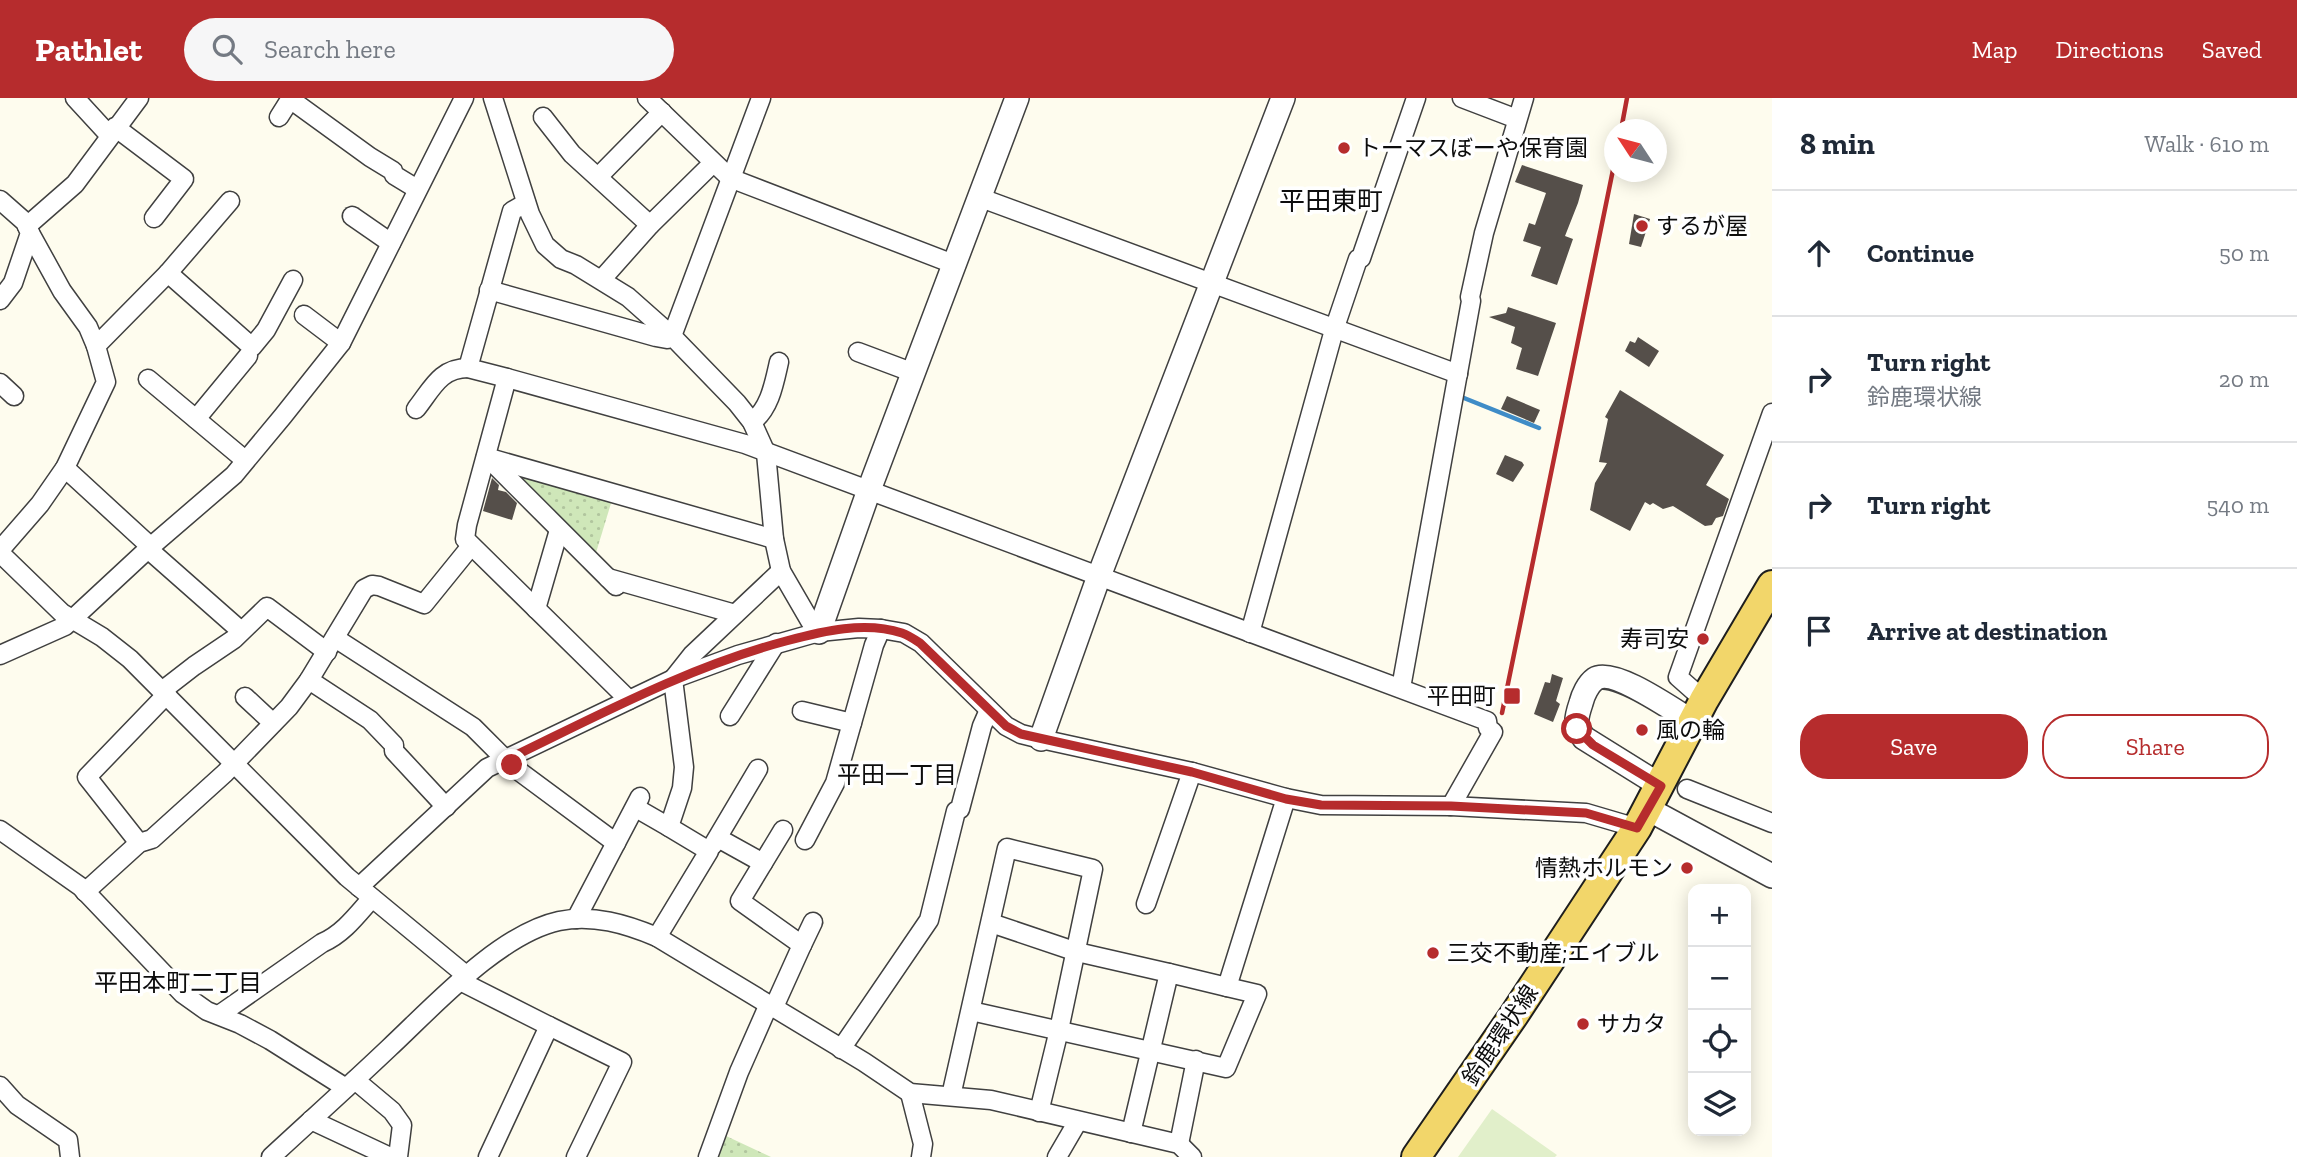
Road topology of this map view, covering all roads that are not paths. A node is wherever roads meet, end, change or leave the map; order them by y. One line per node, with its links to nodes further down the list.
1 (75, 98): 17 (street)
2 (139, 98): 17 (street)
3 (291, 98): 14 (street); 21 (street)
4 (464, 98): 21 (street)
5 (494, 98): 25 (street)
6 (647, 98): 13 (street)
7 (761, 98): 20 (street)
8 (1017, 98): 22 (street)
9 (1283, 98): 35 (street)
10 (1416, 98): 39 (street)
11 (1462, 98): 16 (street)
12 (1524, 98): 16 (street)
13 (662, 112): 18 (street); 19 (street)
14 (279, 117)
15 (543, 117): 19 (street)
16 (1517, 119): 48 (street)
17 (113, 131): 27 (street); 29 (street)
18 (713, 163): 20 (street); 28 (street)
19 (598, 177): 28 (street)
20 (730, 178): 31 (street); 40 (street)
21 (417, 189): 30 (street)
22 (981, 198): 31 (street); 35 (street)
23 (0, 200): 29 (street)
24 (230, 201): 32 (street)
25 (526, 203): 33 (street); 36 (street)
26 (352, 216): 30 (street)
27 (154, 218)
28 (650, 225): 33 (street)
29 (29, 229): 37 (street); 42 (street)
30 (391, 243): 41 (street)
31 (956, 265): 47 (street)
32 (168, 273): 34 (street); 42 (street)
33 (602, 279): 40 (street)
34 (293, 280)
35 (1212, 284): 39 (street); 68 (street)
36 (489, 290): 40 (street); 46 (street)
37 (0, 300)
38 (304, 315): 41 (street)
39 (1334, 330): 48 (street); 76 (street)
40 (672, 336): 56 (street)
41 (341, 343): 59 (street)
42 (96, 346): 60 (street)
43 (858, 352): 47 (street)
44 (248, 356): 55 (street)
45 (779, 362): 56 (street)
46 (468, 368): 49 (street); 53 (street)
47 (914, 373): 61 (street)
48 (1458, 374): 82 (street)
49 (507, 378): 57 (street); 58 (street)
50 (148, 379): 55 (street)
51 (0, 383): 52 (street)
52 (14, 396)
53 (416, 410)
54 (1772, 413): 88 (street)
55 (196, 419): 59 (street)
56 (752, 422): 57 (street)
57 (766, 453): 61 (street); 63 (street)
58 (486, 457): 62 (street); 63 (street); 64 (street)
59 (245, 460): 65 (street)
60 (65, 468): 65 (street); 66 (street)
61 (869, 490): 68 (street); 75 (street)
62 (559, 530): 70 (street); 71 (street)
63 (775, 539): 67 (street)
64 (471, 545): 70 (street); 78 (street)
65 (149, 548): 72 (street); 74 (street)
66 (0, 551): 72 (street)
67 (781, 571): 71 (street); 75 (street)
68 (1099, 576): 76 (street); 92 (street)
69 (1772, 585): 88 (main road, 鈴鹿環状線)
70 (536, 609): 85 (street)
71 (735, 614): 80 (street)
72 (73, 618): 79 (street); 83 (street)
73 (881, 629): 75 (street); 86 (street); 91 (street)
74 (241, 631): 78 (street); 83 (street)
75 (819, 632): 77 (street)
76 (1250, 633): 82 (street)
77 (776, 643): 80 (street); 89 (street)
78 (331, 645): 81 (street); 93 (street)
79 (0, 655)
80 (673, 679): 85 (street); 102 (street)
81 (309, 680): 90 (street); 100 (street)
82 (1401, 688): 99 (street)
83 (165, 692): 94 (street); 106 (street)
84 (246, 697): 90 (street)
85 (629, 700): 93 (street)
86 (989, 710): 92 (street); 128 (street)
87 (802, 711): 91 (street)
88 (1699, 711): 98 (main road, 鈴鹿環状線); 98 (street)
89 (730, 716)
90 (273, 723): 94 (street)
91 (852, 723): 105 (street)
92 (1041, 739): 96 (street)
93 (508, 759): 100 (street); 107 (street)
94 (233, 764): 106 (street); 112 (street)
95 (758, 769): 108 (street)
96 (1192, 772): 97 (street); 113 (street)
97 (1286, 799): 99 (street); 122 (street)
98 (1658, 803): 99 (street); 101 (street); 110 (street); 149 (main road, 鈴鹿環状線)
99 (1451, 806)
100 (446, 807): 112 (street)
101 (1772, 823)
102 (668, 827): 107 (street); 108 (street)
103 (0, 830): 111 (street)
104 (783, 830): 109 (street)
105 (805, 840)
106 (139, 843): 111 (street)
107 (616, 843): 114 (street)
108 (714, 844): 109 (street); 117 (street)
109 (763, 863): 118 (street)
110 (1772, 876)
111 (85, 892): 125 (street)
112 (366, 892): 121 (street); 125 (street)
113 (1146, 904)
114 (576, 919): 117 (street); 121 (street)
115 (813, 922): 118 (street)
116 (990, 923): 119 (street); 119 (street); 124 (street)
117 (657, 937): 123 (street)
118 (802, 945): 123 (street)
119 (1077, 952): 120 (street); 127 (street)
120 (1169, 973): 122 (street); 129 (street)
121 (464, 979): 126 (street); 131 (street)
122 (1227, 987): 130 (street)
123 (772, 1006): 128 (street); 146 (street)
124 (971, 1011): 127 (street); 134 (street)
125 (219, 1016): 131 (street)
126 (549, 1026): 144 (street); 145 (street)
127 (1059, 1030): 129 (street); 135 (street)
128 (841, 1049): 133 (street)
129 (1150, 1050): 130 (street); 138 (street)
130 (1196, 1060): 139 (street)
131 (351, 1084): 136 (street); 143 (street)
132 (0, 1086): 140 (street)
133 (910, 1093): 134 (street); 147 (street)
134 (951, 1096): 135 (street)
135 (1039, 1112): 137 (street)
136 (311, 1120): 141 (street); 142 (street)
137 (1078, 1121): 138 (street); 148 (street)
138 (1131, 1133): 139 (street)
139 (1186, 1153)
140 (70, 1157)
141 (271, 1157)
142 (390, 1157)
143 (398, 1157)
144 (488, 1157)
145 (576, 1157)
146 (708, 1157)
147 (921, 1157)
148 (1057, 1157)
149 (1416, 1157)

